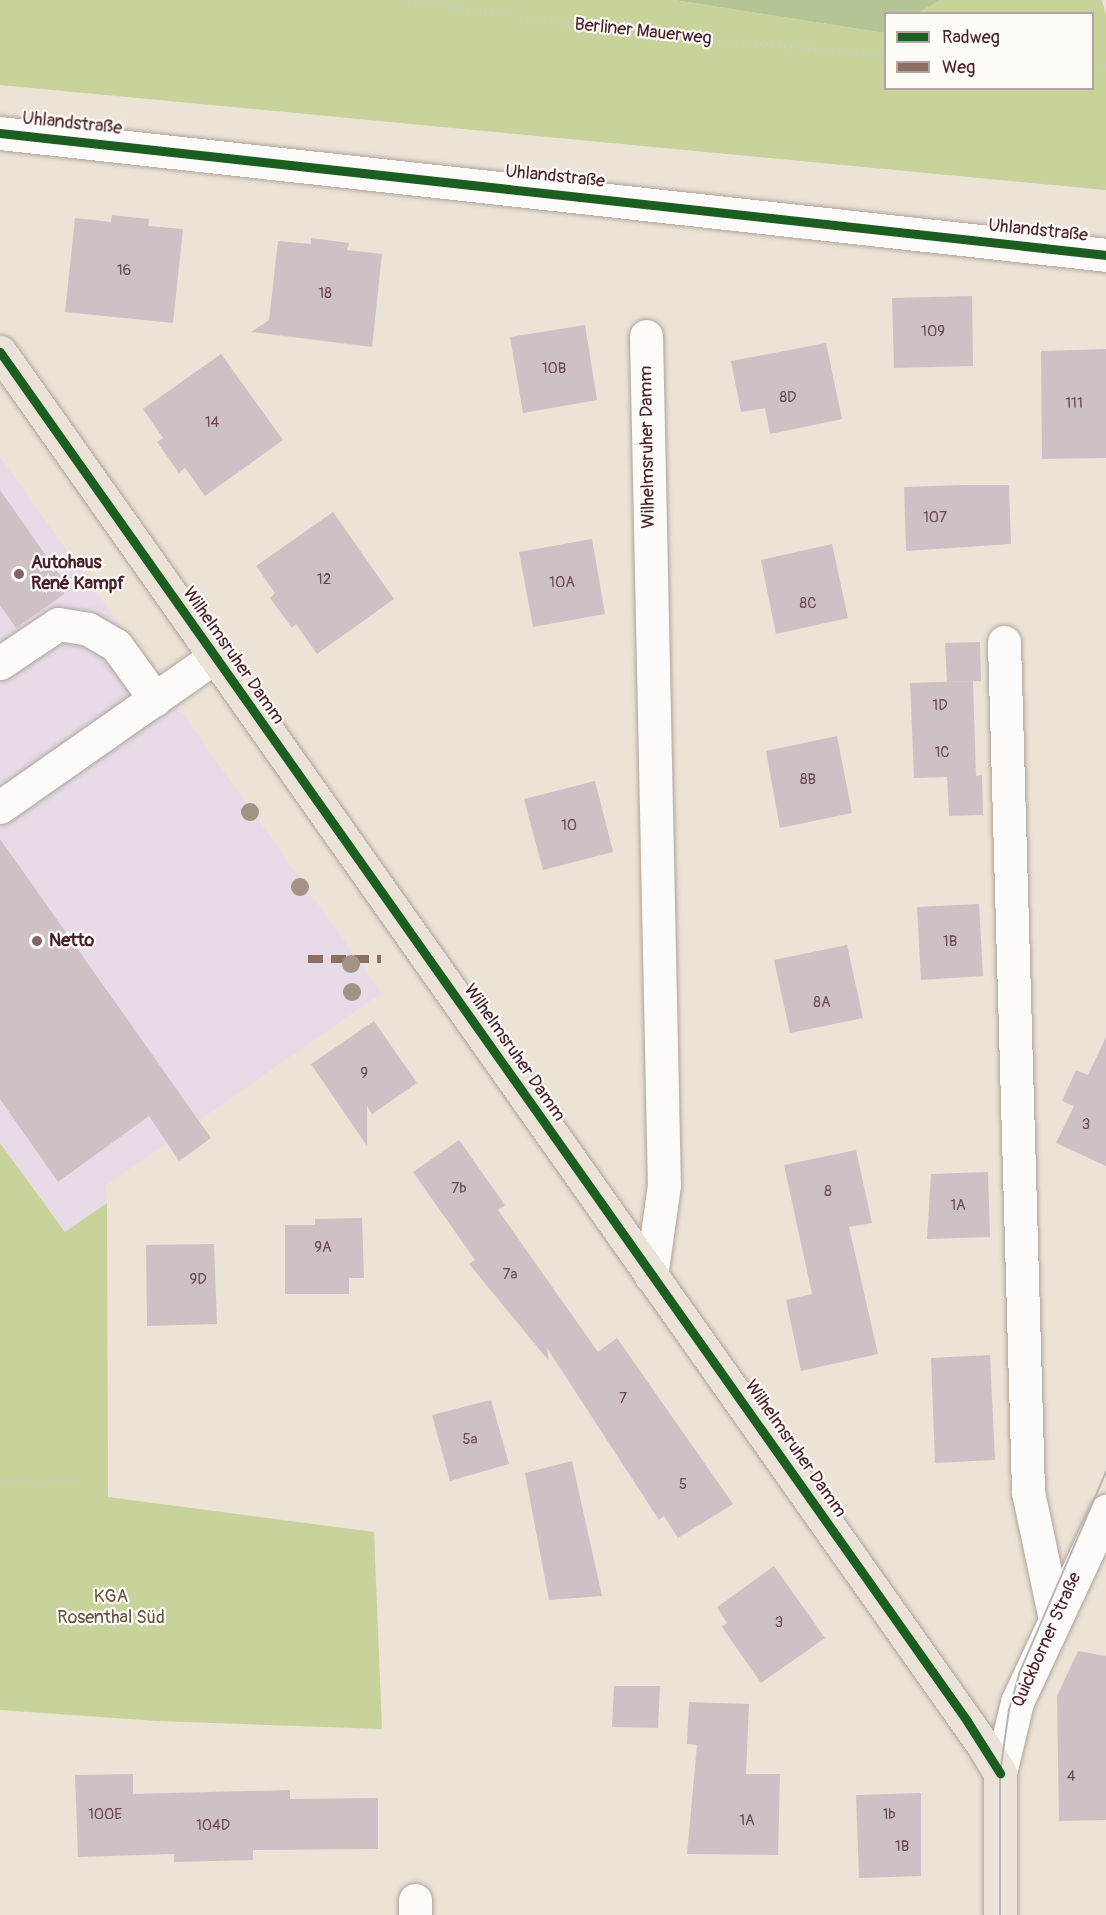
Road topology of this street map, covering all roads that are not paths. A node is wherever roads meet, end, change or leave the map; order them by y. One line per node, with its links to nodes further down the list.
1 (0, 133): 2 (street, Uhlandstraße)
2 (1106, 255)
3 (646, 336): 10 (street, Wilhelmsruher Damm)
4 (0, 352): 6 (main road, Wilhelmsruher Damm)
5 (1004, 642): 12 (street)
6 (213, 658): 8 (street); 10 (main road, Wilhelmsruher Damm)
7 (0, 663): 8 (street)
8 (155, 699): 9 (street)
9 (0, 807)
10 (651, 1276): 13 (main road, Wilhelmsruher Damm)
11 (1106, 1511): 12 (street, Quickborner Straße)
12 (1055, 1619): 13 (street, Quickborner Straße)
13 (1000, 1773): 14 (main road)
14 (1000, 1915)

